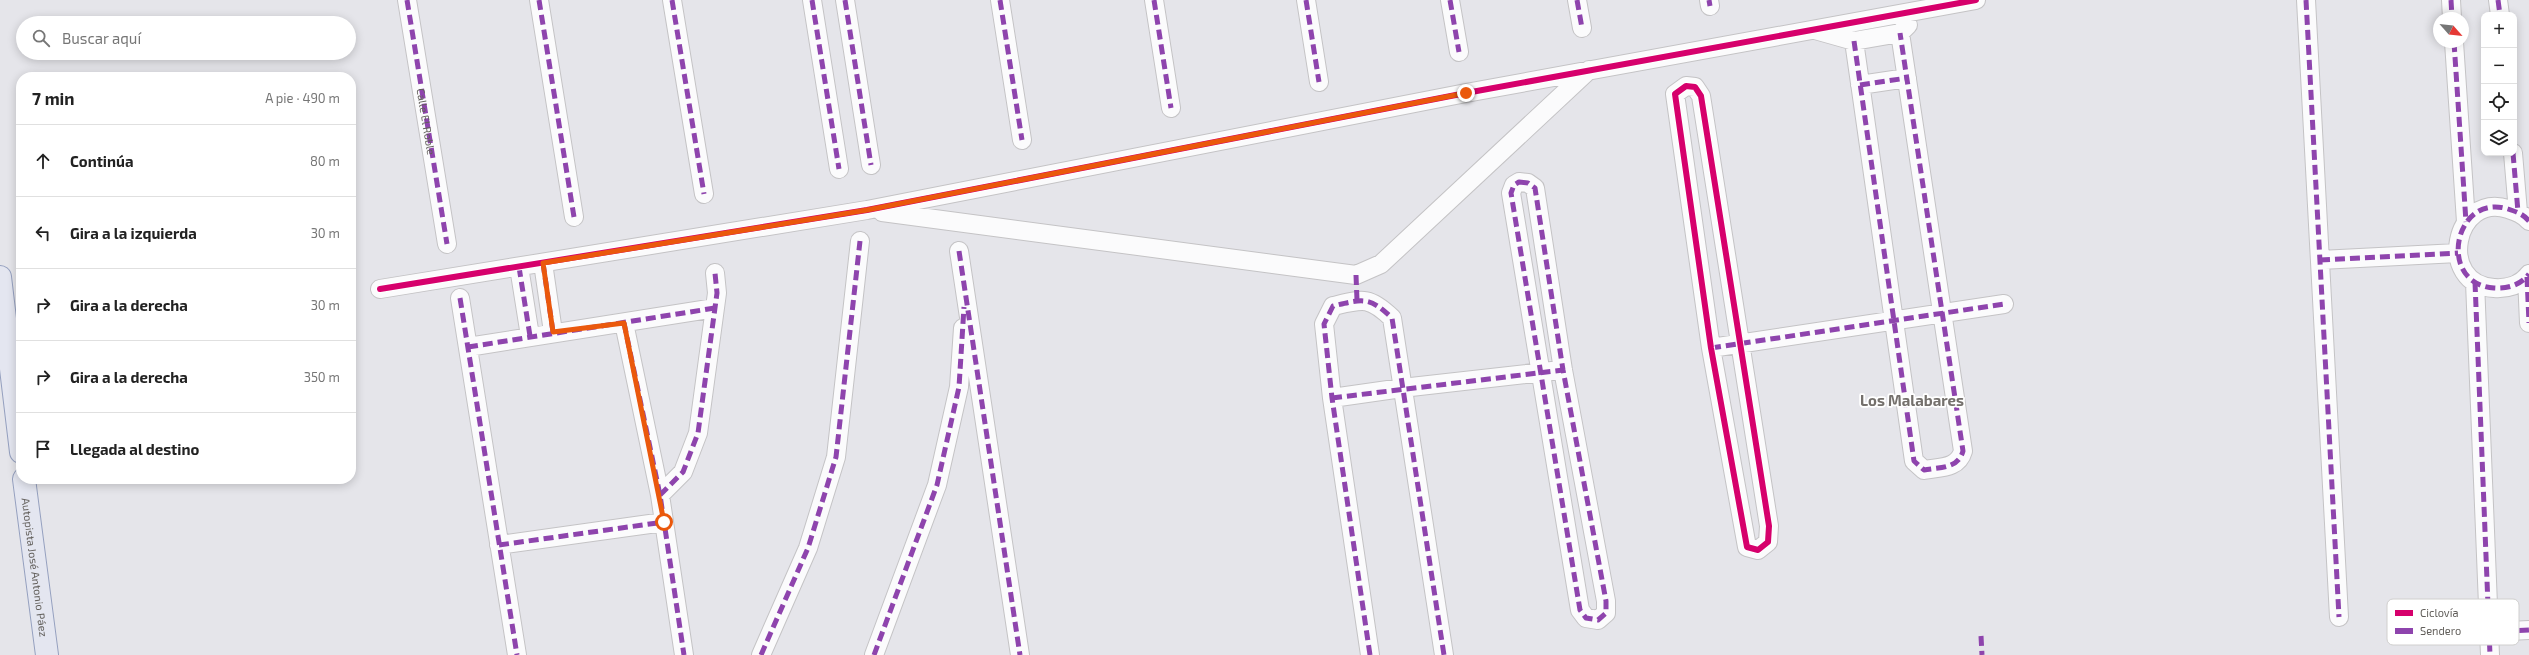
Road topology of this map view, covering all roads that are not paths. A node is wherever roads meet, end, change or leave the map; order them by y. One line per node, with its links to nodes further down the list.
1 (407, 0): 39 (street, Calle El Roble)
2 (539, 0): 36 (street)
3 (672, 0): 33 (street)
4 (812, 0): 32 (street)
5 (845, 0): 31 (street)
6 (1000, 0): 29 (street)
7 (1154, 0): 28 (street)
8 (1306, 0): 26 (street)
9 (1450, 0): 23 (street)
10 (1577, 0): 18 (street)
11 (1976, 0): 15 (street)
12 (2306, 0): 42 (street)
13 (2451, 0): 16 (street)
14 (2498, 0): 17 (street)
15 (1929, 7): 19 (street); 20 (street)
16 (2452, 12)
17 (2500, 12)
18 (1582, 28)
19 (1810, 29): 21 (street); 24 (street)
20 (1900, 33): 21 (street); 25 (street)
21 (1854, 41): 27 (street)
22 (2454, 48): 37 (street)
23 (1459, 52)
24 (1589, 70): 34 (street); 46 (street)
25 (1907, 78): 27 (street); 56 (street)
26 (1319, 82)
27 (1860, 85): 57 (street)
28 (1172, 108)
29 (1022, 140)
30 (2514, 156): 35 (street)
31 (871, 165)
32 (838, 169)
33 (704, 194)
34 (867, 210): 43 (street); 46 (street)
35 (2524, 217): 37 (street)
36 (574, 218)
37 (2466, 222): 41 (street)
38 (860, 242): 82 (street)
39 (447, 244)
40 (959, 251): 51 (street)
41 (2458, 253): 42 (street); 49 (street)
42 (2320, 260): 75 (street)
43 (543, 263): 44 (street); 60 (street)
44 (520, 267): 50 (street); 61 (street)
45 (715, 273): 55 (street)
46 (1356, 274): 53 (street)
47 (2528, 276): 49 (street); 59 (street)
48 (0, 277): 69 (highway)
49 (2476, 282): 74 (street)
50 (380, 290)
51 (965, 294): 83 (street); 84 (street)
52 (460, 298): 63 (street)
53 (1357, 300): 67 (street); 68 (street)
54 (2004, 304): 56 (street)
55 (715, 308): 58 (street); 71 (street)
56 (1942, 314): 57 (street); 57 (street)
57 (1894, 321): 62 (street)
58 (624, 323): 60 (street); 71 (street)
59 (2529, 323)
60 (553, 332): 61 (street)
61 (530, 336): 63 (street)
62 (1740, 344): 64 (street); 64 (street); 64 (street)
63 (468, 347): 73 (street)
64 (1711, 348)
65 (1563, 370): 66 (street); 66 (street); 66 (street)
66 (1540, 373): 67 (street)
67 (1402, 388): 68 (street); 86 (street)
68 (1332, 398): 85 (street)
69 (16, 410)
70 (25, 484): 79 (highway, Autopista José Antonio Páez)
71 (660, 495): 72 (street)
72 (664, 522): 73 (street); 81 (street)
73 (499, 545): 80 (street)
74 (2488, 599)
75 (2339, 617)
76 (2519, 630): 77 (street)
77 (2529, 630)
78 (2490, 645): 87 (street)
79 (47, 655)
80 (517, 655)
81 (684, 655)
82 (762, 655)
83 (874, 655)
84 (1020, 655)
85 (1370, 655)
86 (1444, 655)
87 (2490, 655)

